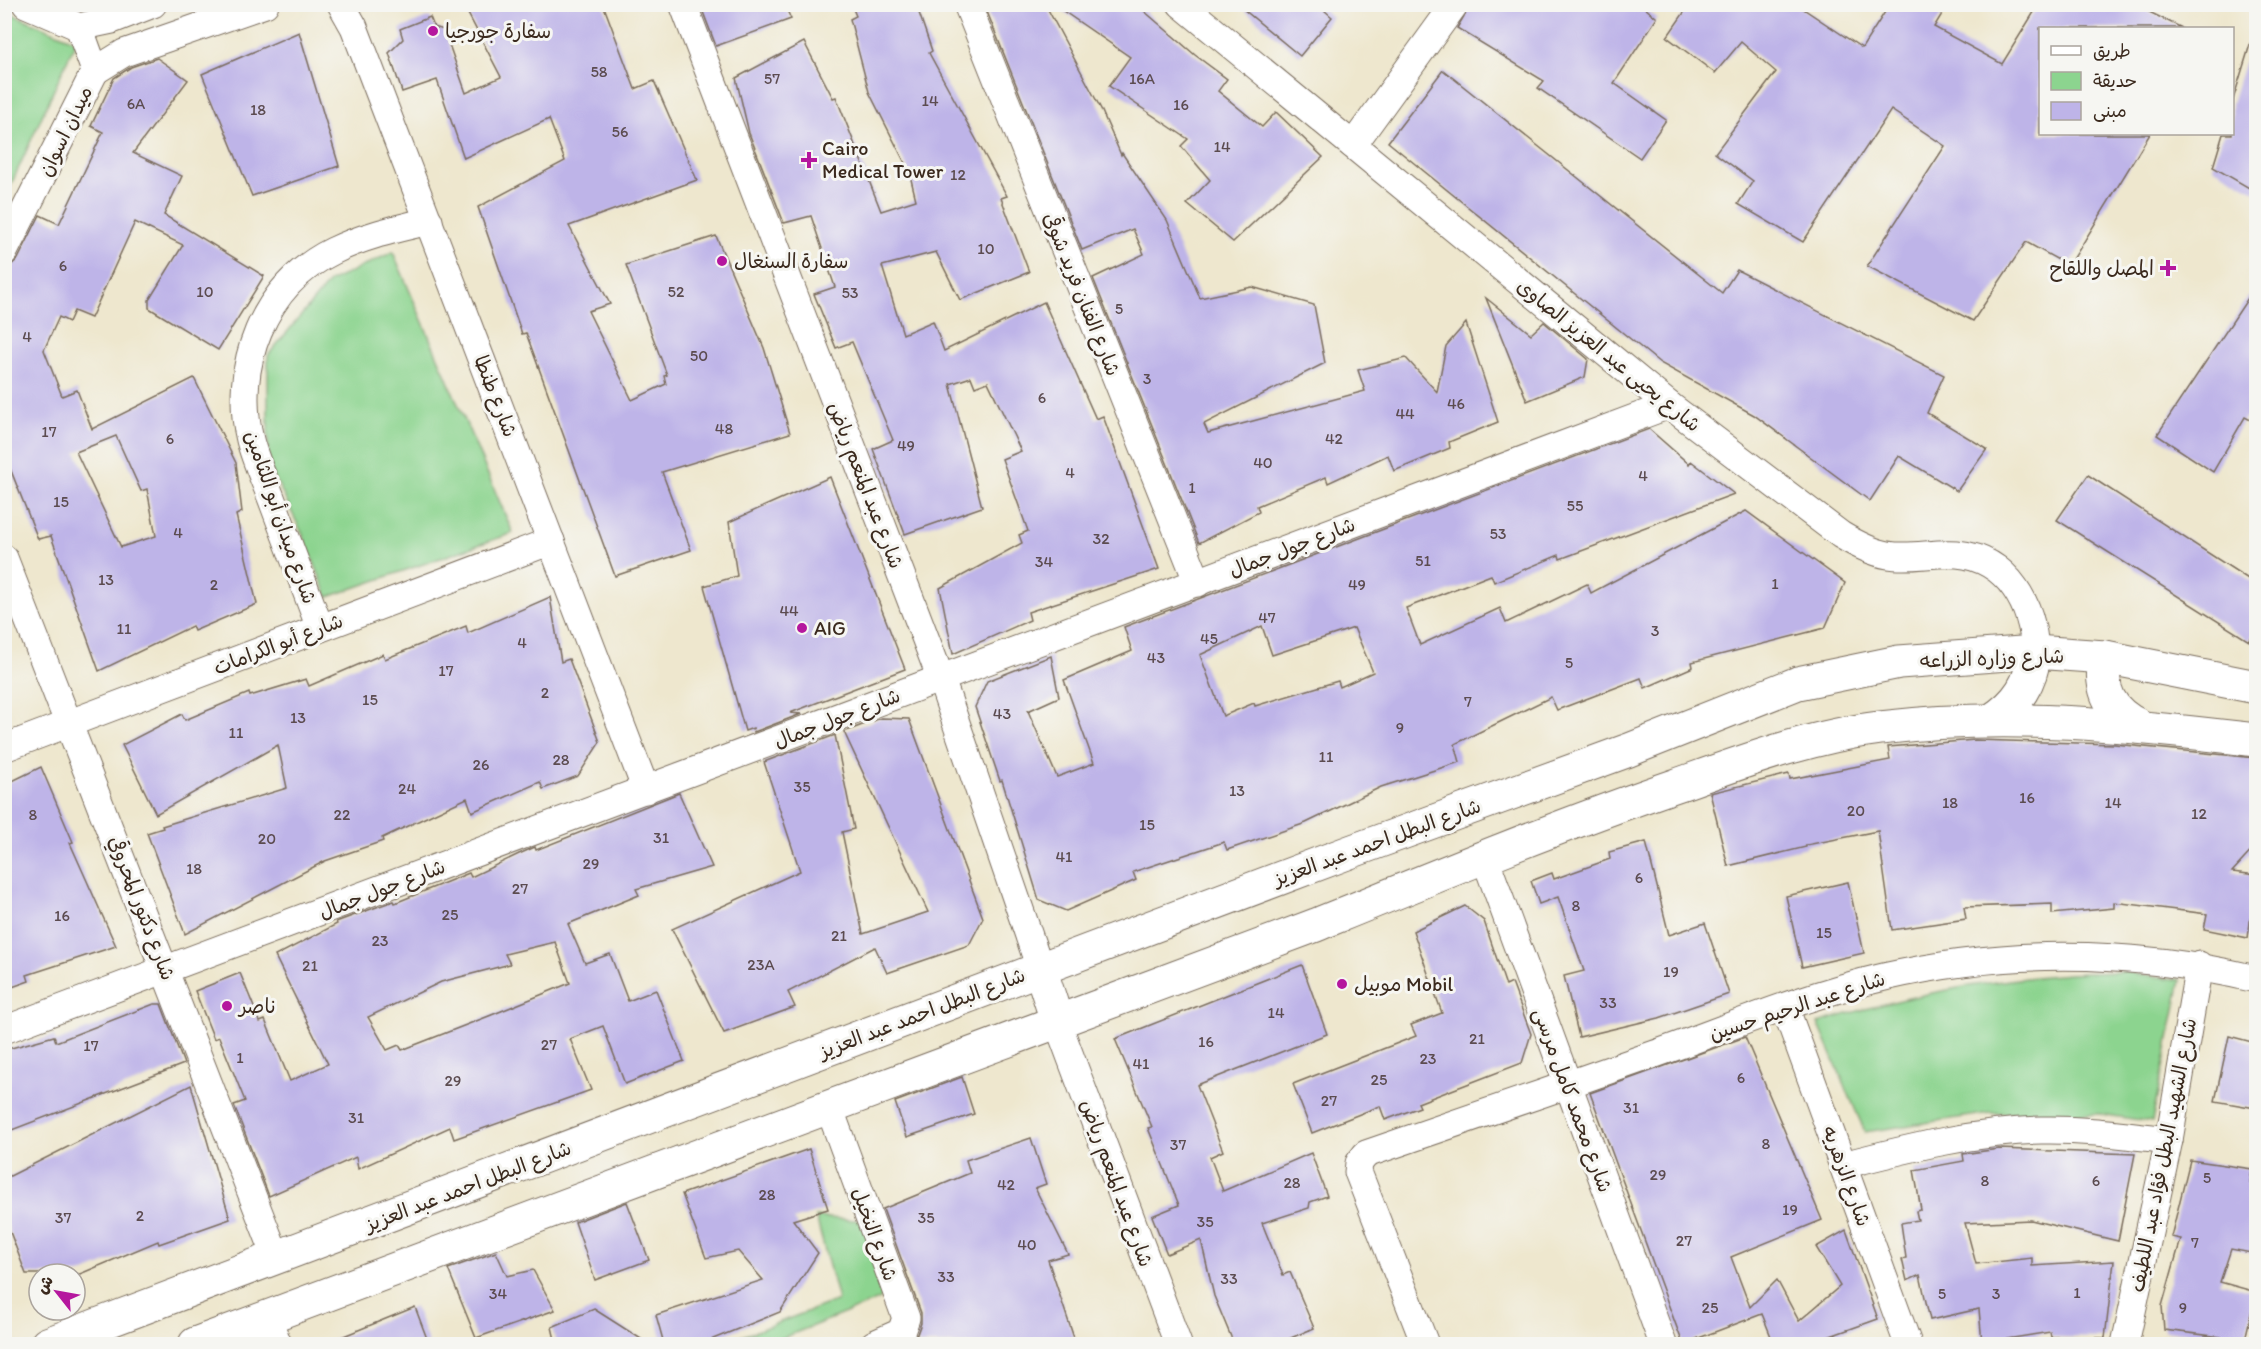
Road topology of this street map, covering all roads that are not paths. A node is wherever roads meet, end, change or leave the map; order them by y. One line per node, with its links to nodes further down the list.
1 (26, 4): 9 (street)
2 (153, 4): 9 (street)
3 (265, 4): 10 (street)
4 (341, 4): 12 (street, شارع طنطا)
5 (683, 4): 21 (street, شارع عبد المنعم رياض)
6 (967, 4): 17 (street, شارع الفنان فريد شوقى)
7 (1181, 4): 11 (street, شارع يحيى عبد العزيز الصاوى)
8 (1455, 4): 11 (street)
9 (79, 27): 10 (street, ميدان اسوان)
10 (95, 71): 13 (street, ميدان اسوان)
11 (1353, 145): 14 (street, شارع يحيى عبد العزيز الصاوى)
12 (429, 221): 15 (street, شارع طنطا); 18 (street, شارع ميدان أبو اللثامين)
13 (4, 252)
14 (1669, 405): 17 (street, شارع جول جمال); 19 (street, شارع يحيى عبد العزيز الصاوى)
15 (551, 541): 18 (street, شارع أبو الكرامات); 29 (street, شارع طنطا)
16 (4, 558): 25 (street, شارع دكتور المحروقي)
17 (1198, 582): 21 (street, شارع جول جمال)
18 (320, 628): 25 (street, شارع أبو الكرامات)
19 (2035, 652): 20 (main road, شارع وزاره الزراعه); 22 (main road, شارع وزاره الزراعه); 24 (main road)
20 (2105, 657): 23 (main road, شارع وزاره الزراعه); 26 (main road)
21 (941, 679): 29 (street, شارع جول جمال); 32 (street, شارع عبد المنعم رياض)
22 (1798, 683): 32 (main road, شارع البطل احمد عبد العزيز)
23 (2256, 687)
24 (1992, 720): 26 (main road); 30 (main road)
25 (70, 723): 28 (street, شارع أبو الكرامات); 33 (street, شارع دكتور المحروقي)
26 (2140, 726): 27 (main road)
27 (2256, 740)
28 (4, 748)
29 (646, 790): 33 (street, شارع جول جمال)
30 (1484, 855): 36 (main road); 38 (street, شارع محمد كامل مرسى)
31 (2199, 965): 34 (street, شارع عبد الرحيم حسين); 35 (street, شارع عبد الرحيم حسين); 40 (street, شارع الشهيد البطل فؤاد عبد اللطيف)
32 (1040, 968): 36 (main road); 42 (main road, شارع البطل احمد عبد العزيز)
33 (166, 971): 37 (street, شارع جول جمال); 42 (street, شارع دكتور المحروقي)
34 (2256, 979)
35 (1785, 1008): 38 (street, شارع عبد الرحيم حسين); 41 (street, شارع الزهريه)
36 (1057, 1021): 39 (main road); 47 (street, شارع عبد المنعم رياض)
37 (4, 1030)
38 (1567, 1085): 48 (street, شارع عبد الرحيم حسين); 49 (street, شارع محمد كامل مرسى)
39 (829, 1107): 43 (main road); 46 (street, شارع النخيل)
40 (2169, 1140): 41 (street); 51 (street, شارع الشهيد البطل فؤاد عبد اللطيف)
41 (1844, 1165): 50 (street, شارع الزهريه)
42 (277, 1259): 44 (main road, شارع البطل احمد عبد العزيز)
43 (273, 1331): 45 (main road)
44 (47, 1344)
45 (195, 1344)
46 (874, 1344)
47 (1178, 1344)
48 (1425, 1344)
49 (1663, 1344)
50 (1908, 1344)
51 (2125, 1344)

